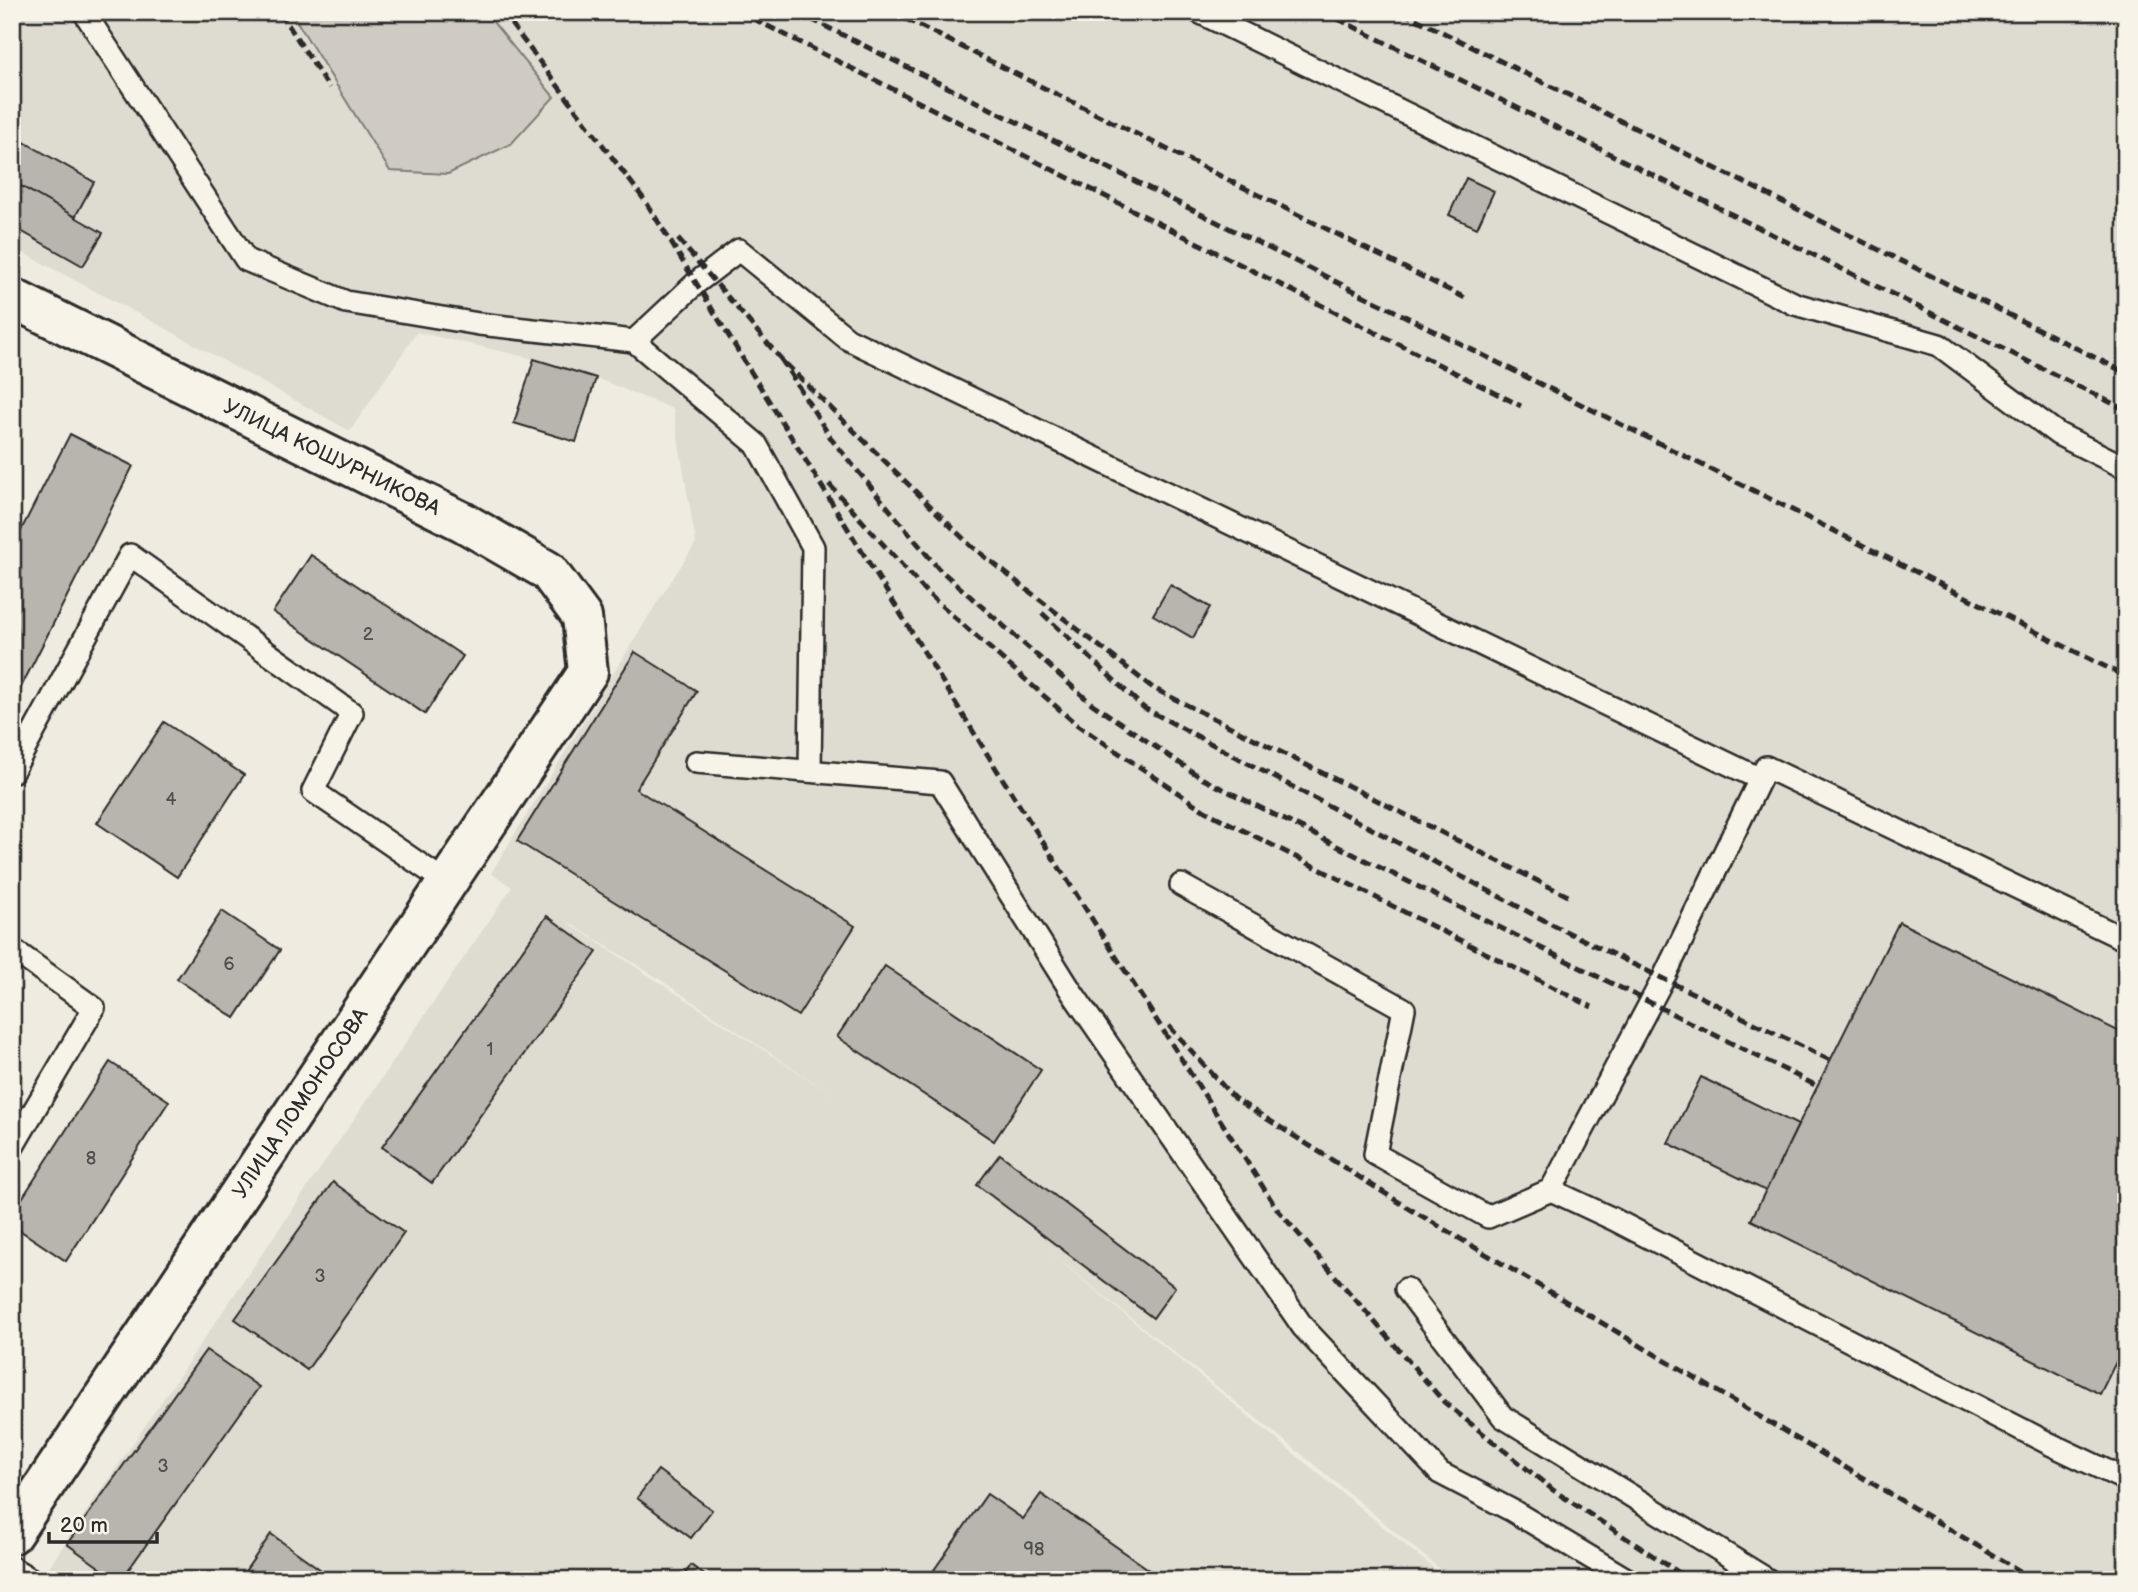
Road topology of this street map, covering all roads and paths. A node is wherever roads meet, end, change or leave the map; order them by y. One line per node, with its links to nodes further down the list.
1 (84, 12): 4 (lane)
2 (1199, 12): 5 (lane)
3 (12, 298): 6 (street, УЛИЦА КОШУРНИКОВА)
4 (634, 341): 8 (lane); 10 (lane)
5 (2126, 468)
6 (588, 672): 11 (street, УЛИЦА ЛОМОНОСОВА)
7 (696, 762): 8 (lane)
8 (810, 771): 22 (lane)
9 (12, 772): 11 (lane)
10 (1760, 779): 13 (lane); 16 (lane)
11 (447, 883): 19 (street, УЛИЦА ЛОМОНОСОВА)
12 (1181, 885): 16 (lane)
13 (2126, 940)
14 (12, 949): 15 (lane)
15 (12, 1148)
16 (1551, 1190): 18 (lane)
17 (1406, 1289): 23 (lane)
18 (2126, 1480)
19 (12, 1534)
20 (12, 1568): 21 (lane)
21 (32, 1580)
22 (1628, 1580)
23 (1768, 1580)

